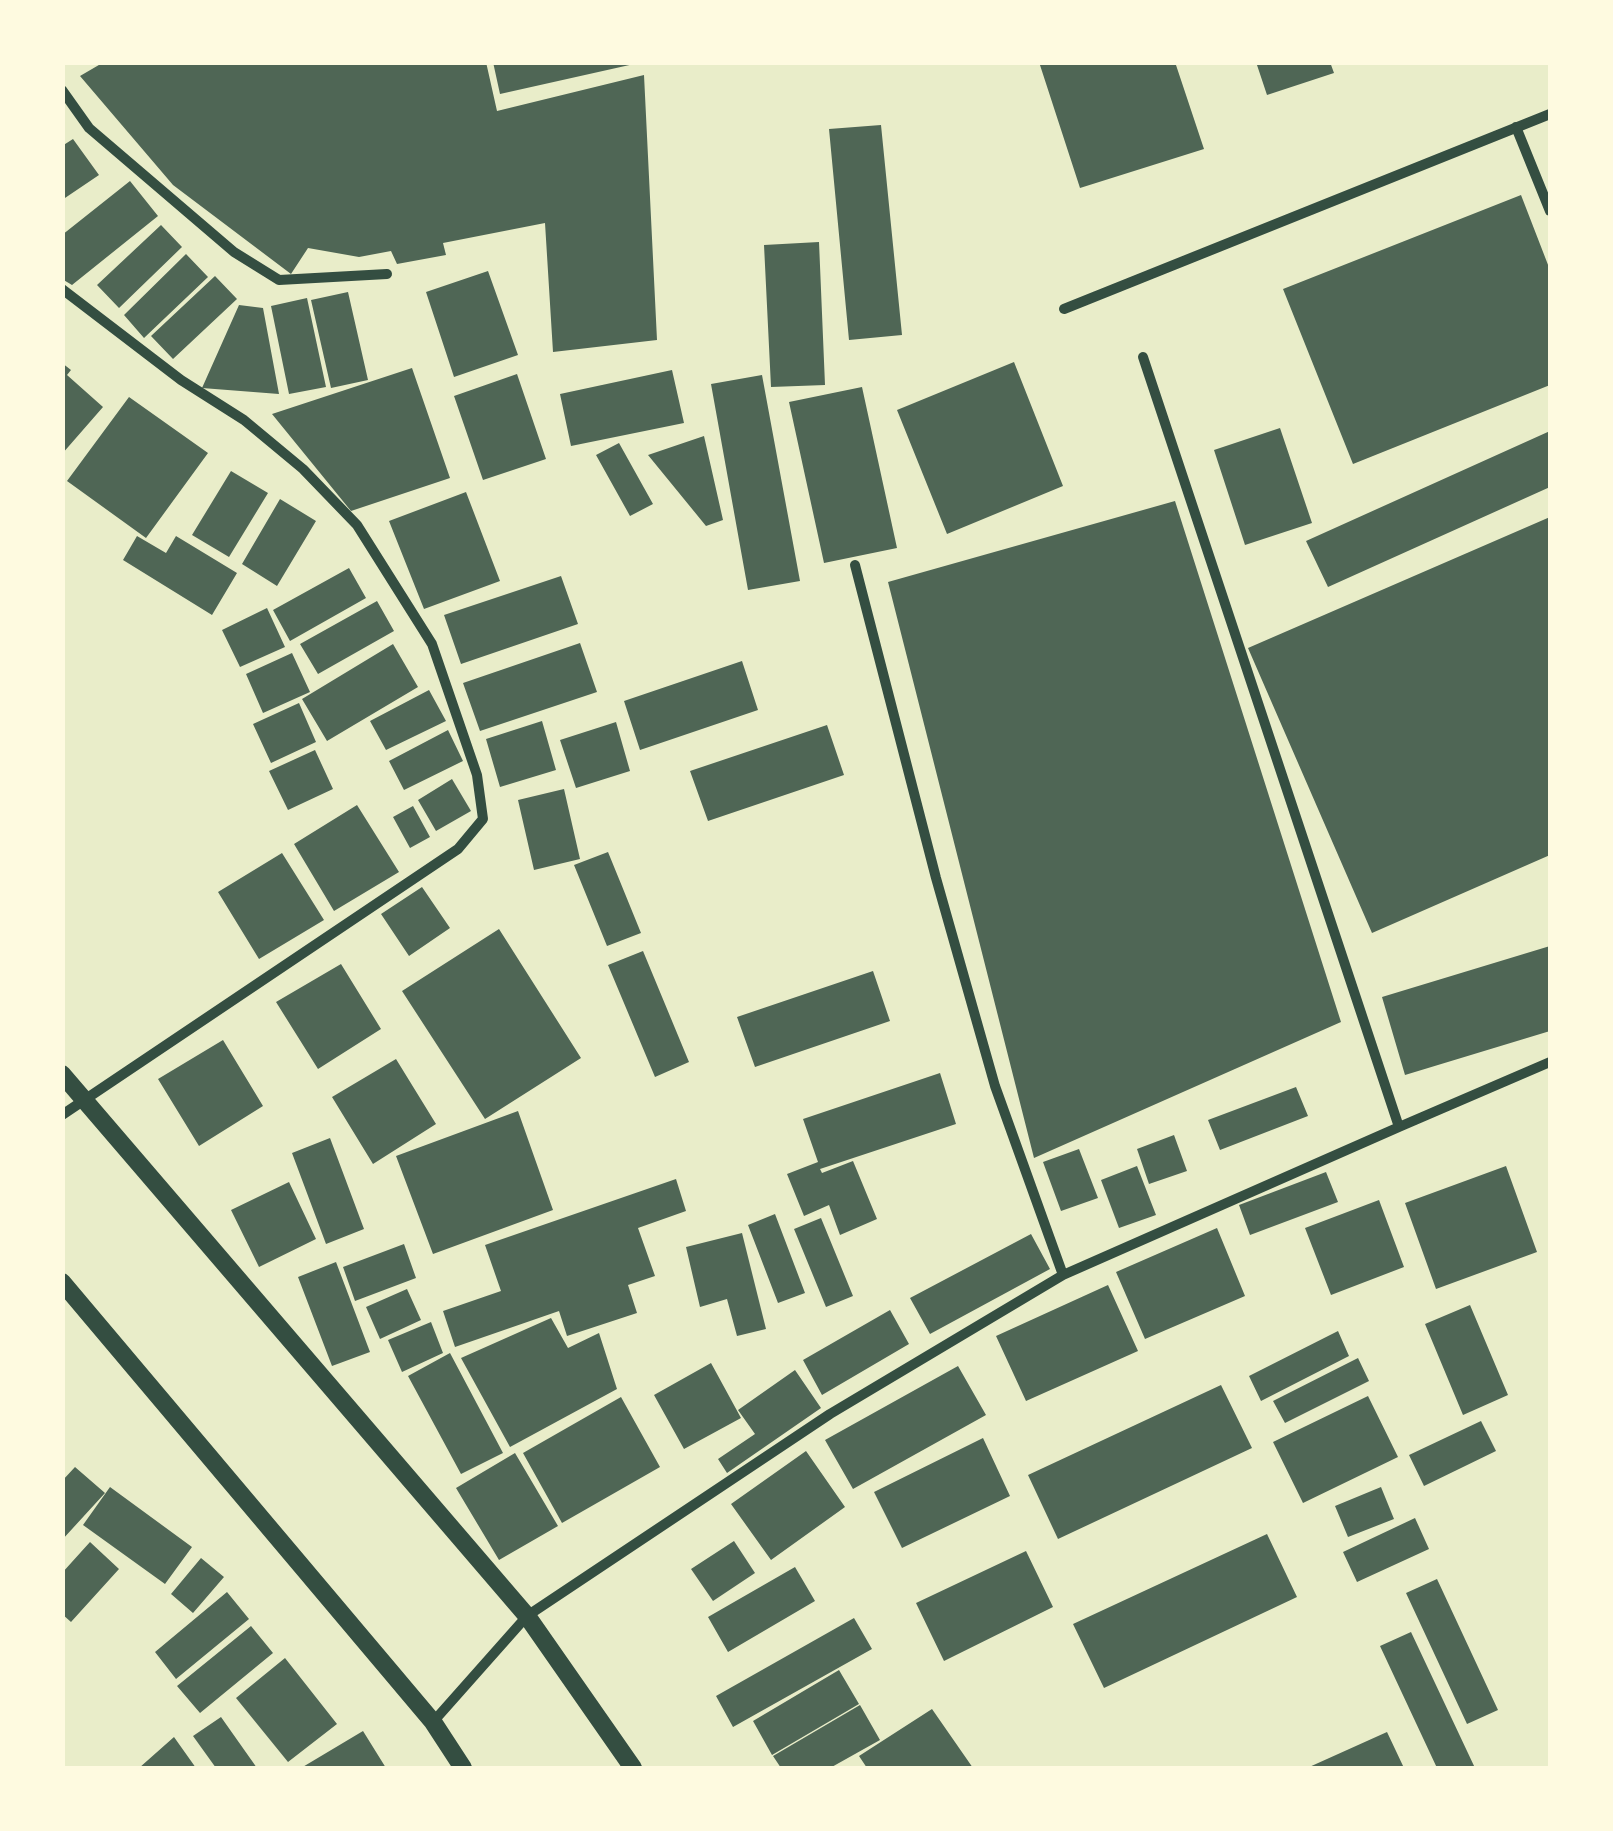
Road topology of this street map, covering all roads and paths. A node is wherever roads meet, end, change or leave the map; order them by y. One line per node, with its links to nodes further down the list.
1 (62, 90): 5 (street)
2 (1550, 114): 3 (street)
3 (1516, 127): 4 (street); 7 (street)
4 (1550, 211)
5 (387, 274)
6 (62, 289): 12 (street)
7 (1064, 309)
8 (1143, 357): 14 (street)
9 (855, 565): 15 (street)
10 (1550, 1062): 14 (street)
11 (62, 1074): 12 (street)
12 (85, 1101): 13 (street); 17 (street)
13 (62, 1115)
14 (1399, 1127): 15 (street)
15 (1063, 1274): 17 (street)
16 (62, 1282): 18 (street)
17 (527, 1616): 18 (street); 20 (street)
18 (433, 1722): 19 (street)
19 (463, 1768)
20 (634, 1768)

